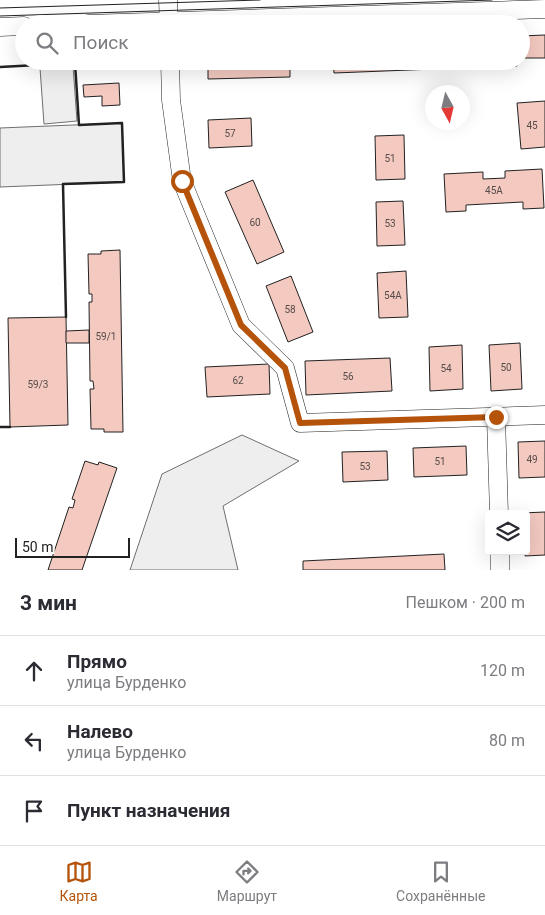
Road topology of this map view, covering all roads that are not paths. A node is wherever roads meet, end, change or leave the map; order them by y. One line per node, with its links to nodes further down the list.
1 (168, 0): 3 (street)
2 (545, 9): 4 (street)
3 (168, 15)
4 (371, 15)
5 (15, 26): 6 (street)
6 (0, 27)
7 (170, 70): 9 (street)
8 (545, 415): 9 (street)
9 (496, 417): 10 (street)
10 (499, 510)
11 (500, 555): 12 (street)
12 (500, 570)

